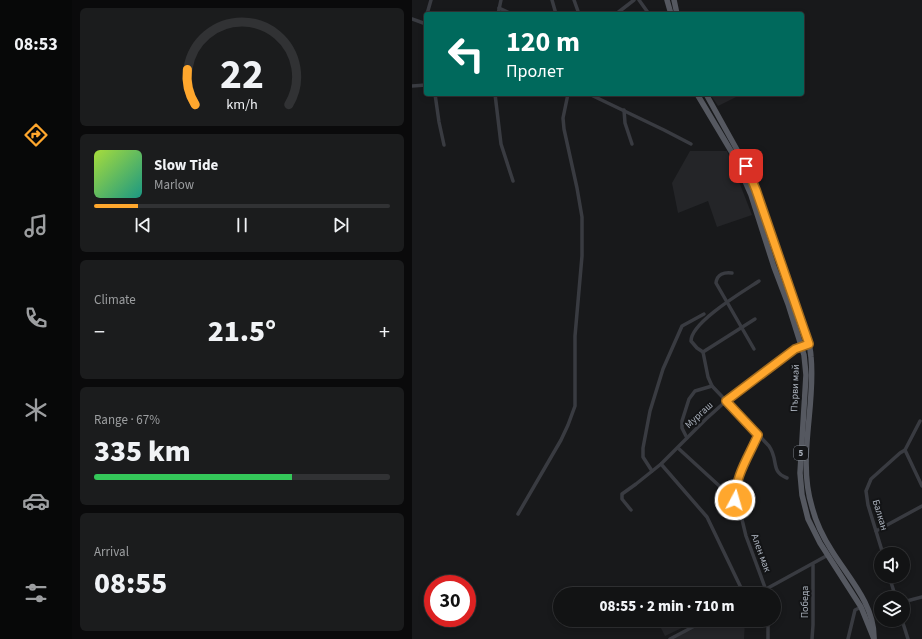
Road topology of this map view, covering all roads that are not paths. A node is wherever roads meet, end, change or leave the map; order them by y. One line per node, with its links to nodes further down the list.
1 (431, 0): 10 (street)
2 (501, 0): 9 (street)
3 (552, 0): 13 (street)
4 (574, 0): 14 (street)
5 (634, 0): 15 (street)
6 (639, 0): 16 (street)
7 (667, 0): 17 (main road)
8 (674, 0): 18 (main road)
9 (499, 8): 11 (street); 12 (street)
10 (427, 12)
11 (498, 12)
12 (508, 12)
13 (555, 12)
14 (578, 12)
15 (619, 12)
16 (648, 12)
17 (670, 12)
18 (677, 12)
19 (412, 19): 20 (street)
20 (424, 24)
21 (424, 84): 22 (street)
22 (412, 86)
23 (435, 96): 32 (street)
24 (495, 96): 33 (street)
25 (568, 96): 59 (street)
26 (593, 96): 29 (street)
27 (697, 96): 41 (main road, Първи май / 5)
28 (707, 96): 40 (main road, Първи май / 5)
29 (624, 110): 30 (street); 31 (street)
30 (632, 144)
31 (691, 144)
32 (444, 145)
33 (513, 181)
34 (732, 273): 36 (street)
35 (759, 281): 36 (street)
36 (727, 302): 39 (street); 43 (street)
37 (704, 314): 52 (street)
38 (755, 319): 39 (street)
39 (742, 327): 42 (street); 43 (street)
40 (809, 344): 41 (street, Мургаш); 62 (main road, Първи май / 5)
41 (802, 346): 45 (street, Мургаш); 62 (main road, Първи май / 5)
42 (754, 349)
43 (703, 352): 44 (street)
44 (712, 386): 45 (street); 48 (street)
45 (726, 401): 47 (street); 48 (street, Мургаш)
46 (920, 421): 50 (street)
47 (758, 435): 53 (street); 55 (street)
48 (687, 438): 49 (street, Мургаш)
49 (678, 448): 51 (street, Мургаш); 55 (street, Ален мак)
50 (905, 450): 54 (street); 60 (street, Балкан)
51 (661, 464): 52 (street, Мургаш); 64 (street)
52 (652, 471): 57 (street, Мургаш)
53 (787, 478)
54 (922, 486)
55 (735, 500): 65 (street, Ален мак)
56 (921, 506): 58 (street); 60 (street)
57 (631, 510)
58 (922, 512)
59 (518, 514)
60 (876, 531): 61 (street, Балкан)
61 (881, 547)
62 (830, 554): 63 (street); 69 (main road, Първи май / 5); 69 (main road, Първи май / 5)
63 (813, 564): 66 (street); 75 (street, Победа)
64 (741, 587)
65 (764, 587)
66 (774, 587)
67 (922, 597): 68 (street)
68 (910, 600)
69 (861, 607): 76 (street)
70 (693, 627): 73 (street)
71 (768, 627): 74 (street)
72 (904, 627): 77 (street)
73 (670, 639)
74 (768, 639)
75 (812, 639)
76 (848, 639)
77 (908, 639)

